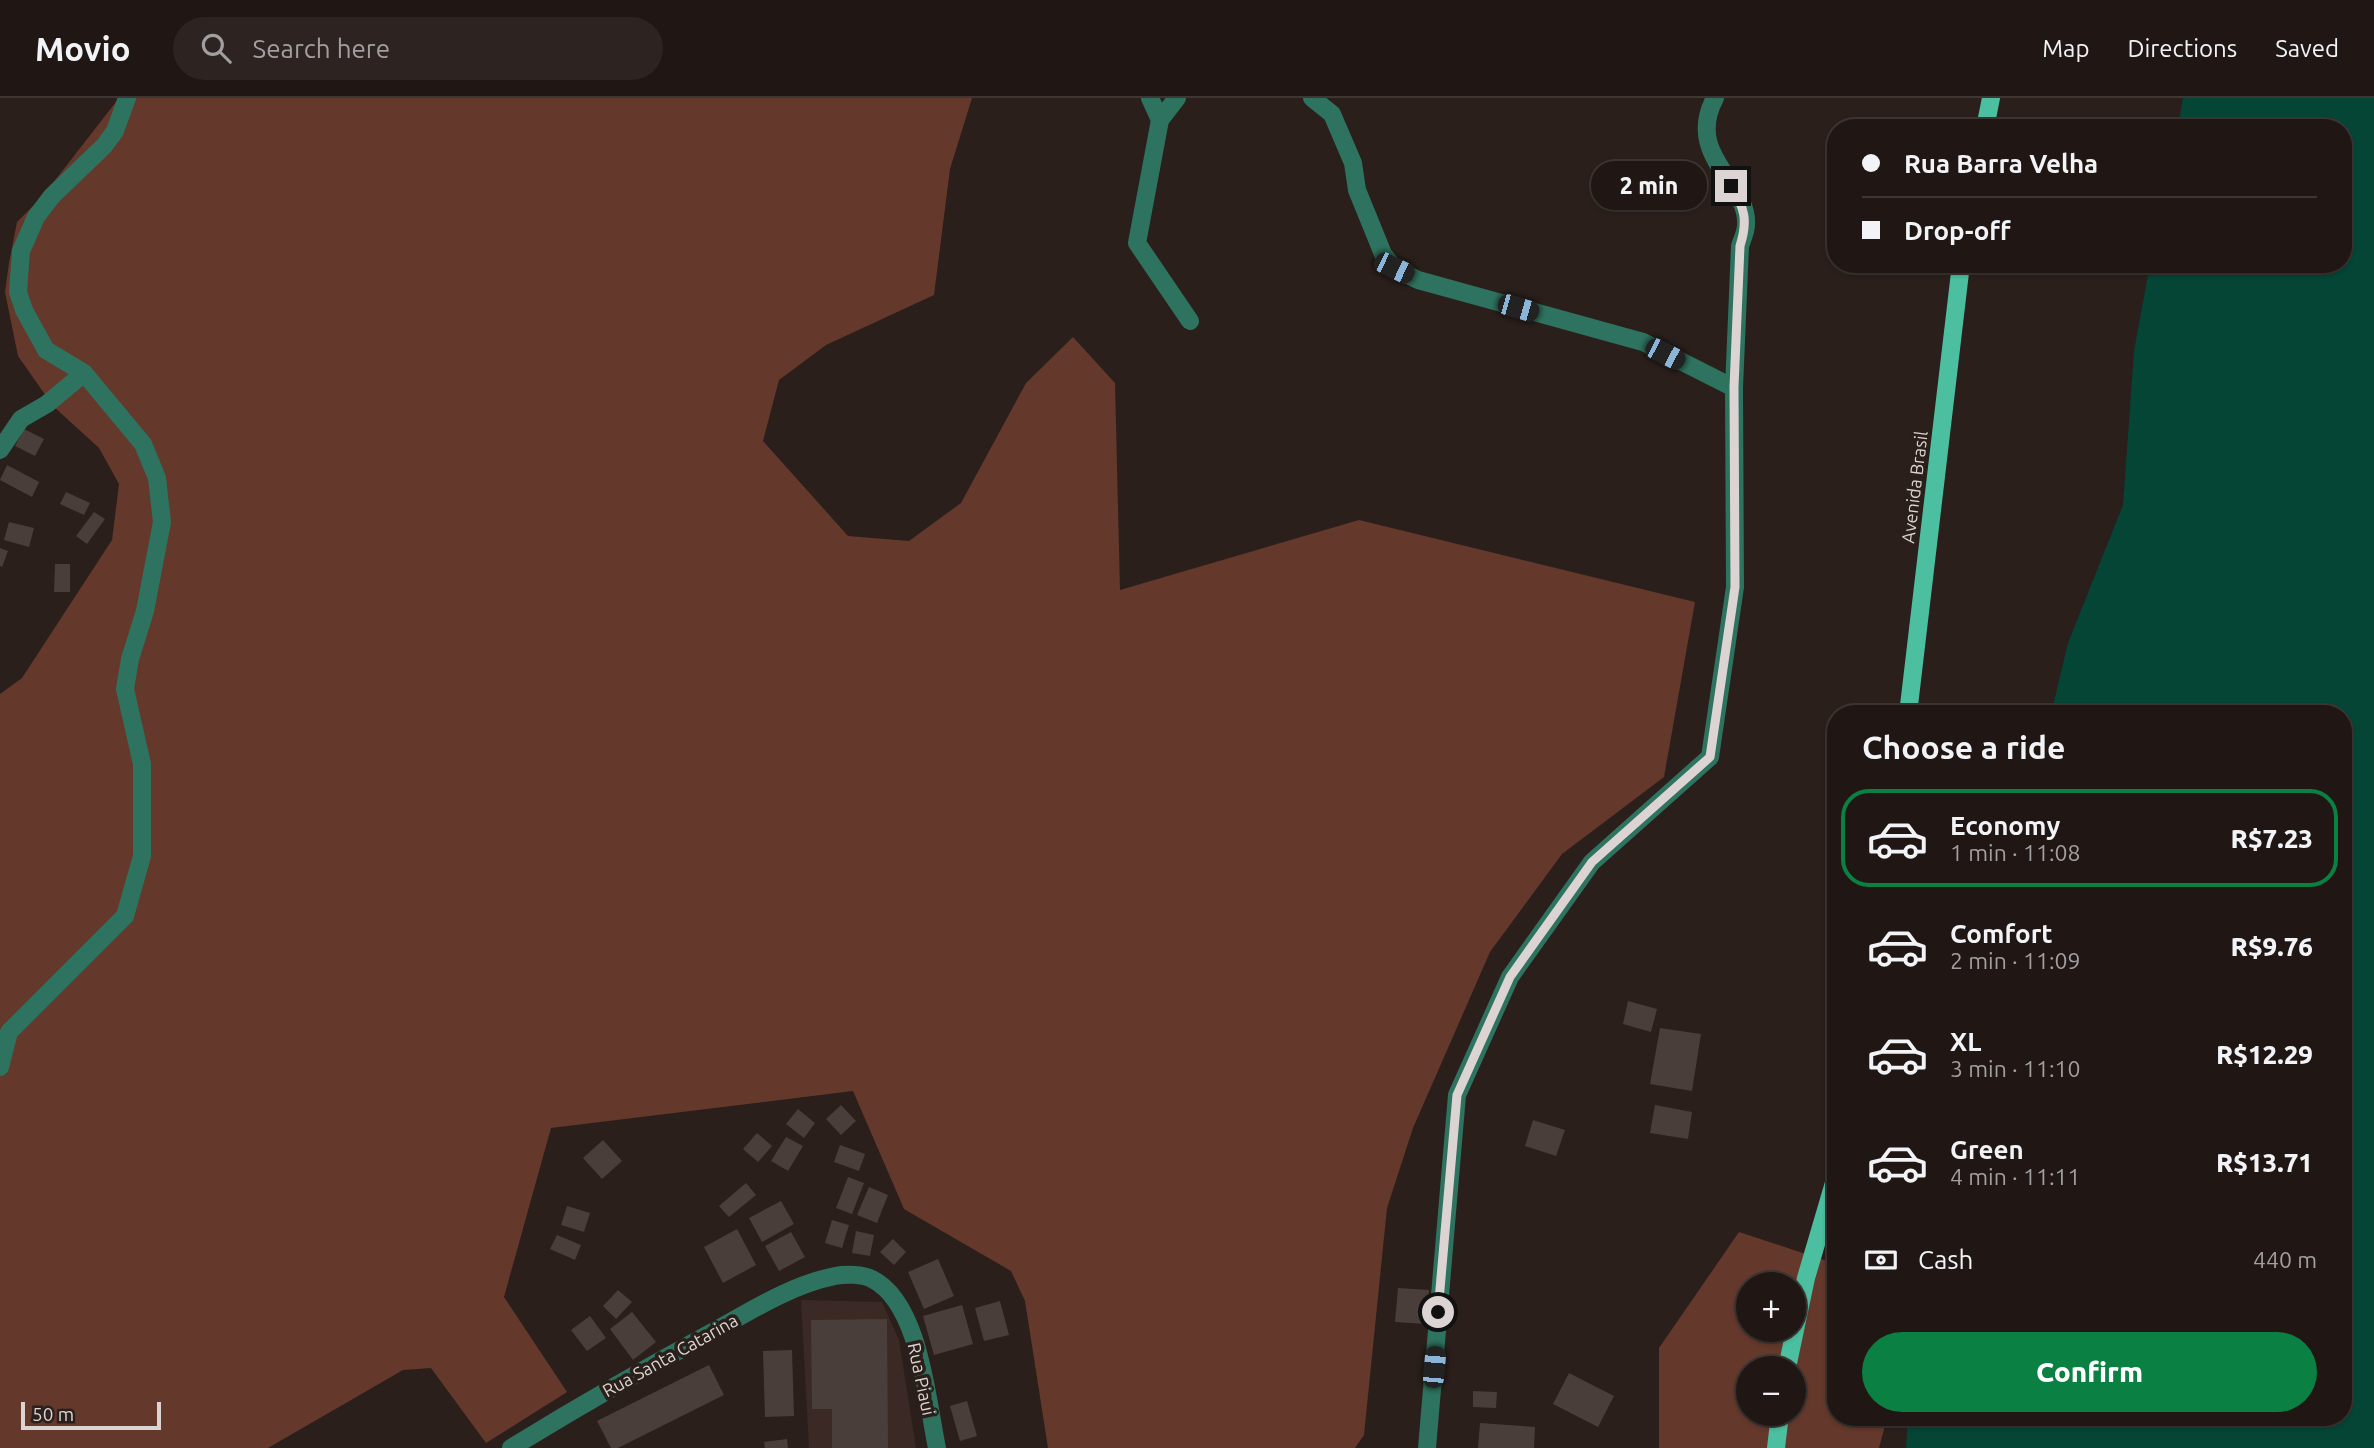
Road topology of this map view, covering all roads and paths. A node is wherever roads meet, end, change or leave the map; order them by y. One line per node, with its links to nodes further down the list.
1 (127, 98): 9 (street)
2 (1150, 98): 6 (street)
3 (1177, 98): 6 (street)
4 (1312, 98): 10 (street)
5 (1715, 98): 10 (street)
6 (1160, 120): 8 (street)
7 (1960, 273): 12 (main road, Avenida Brasil)
8 (1190, 321)
9 (85, 373): 11 (street); 13 (street)
10 (1734, 387): 20 (street)
11 (0, 450)
12 (1909, 705)
13 (0, 1067)
14 (1827, 1207): 16 (main road)
15 (835, 1276): 18 (street, Rua Santa Catarina); 19 (street, Rua Piaui)
16 (1790, 1356)
17 (1779, 1426): 21 (main road)
18 (510, 1448)
19 (937, 1448)
20 (1427, 1448)
21 (1776, 1448)

